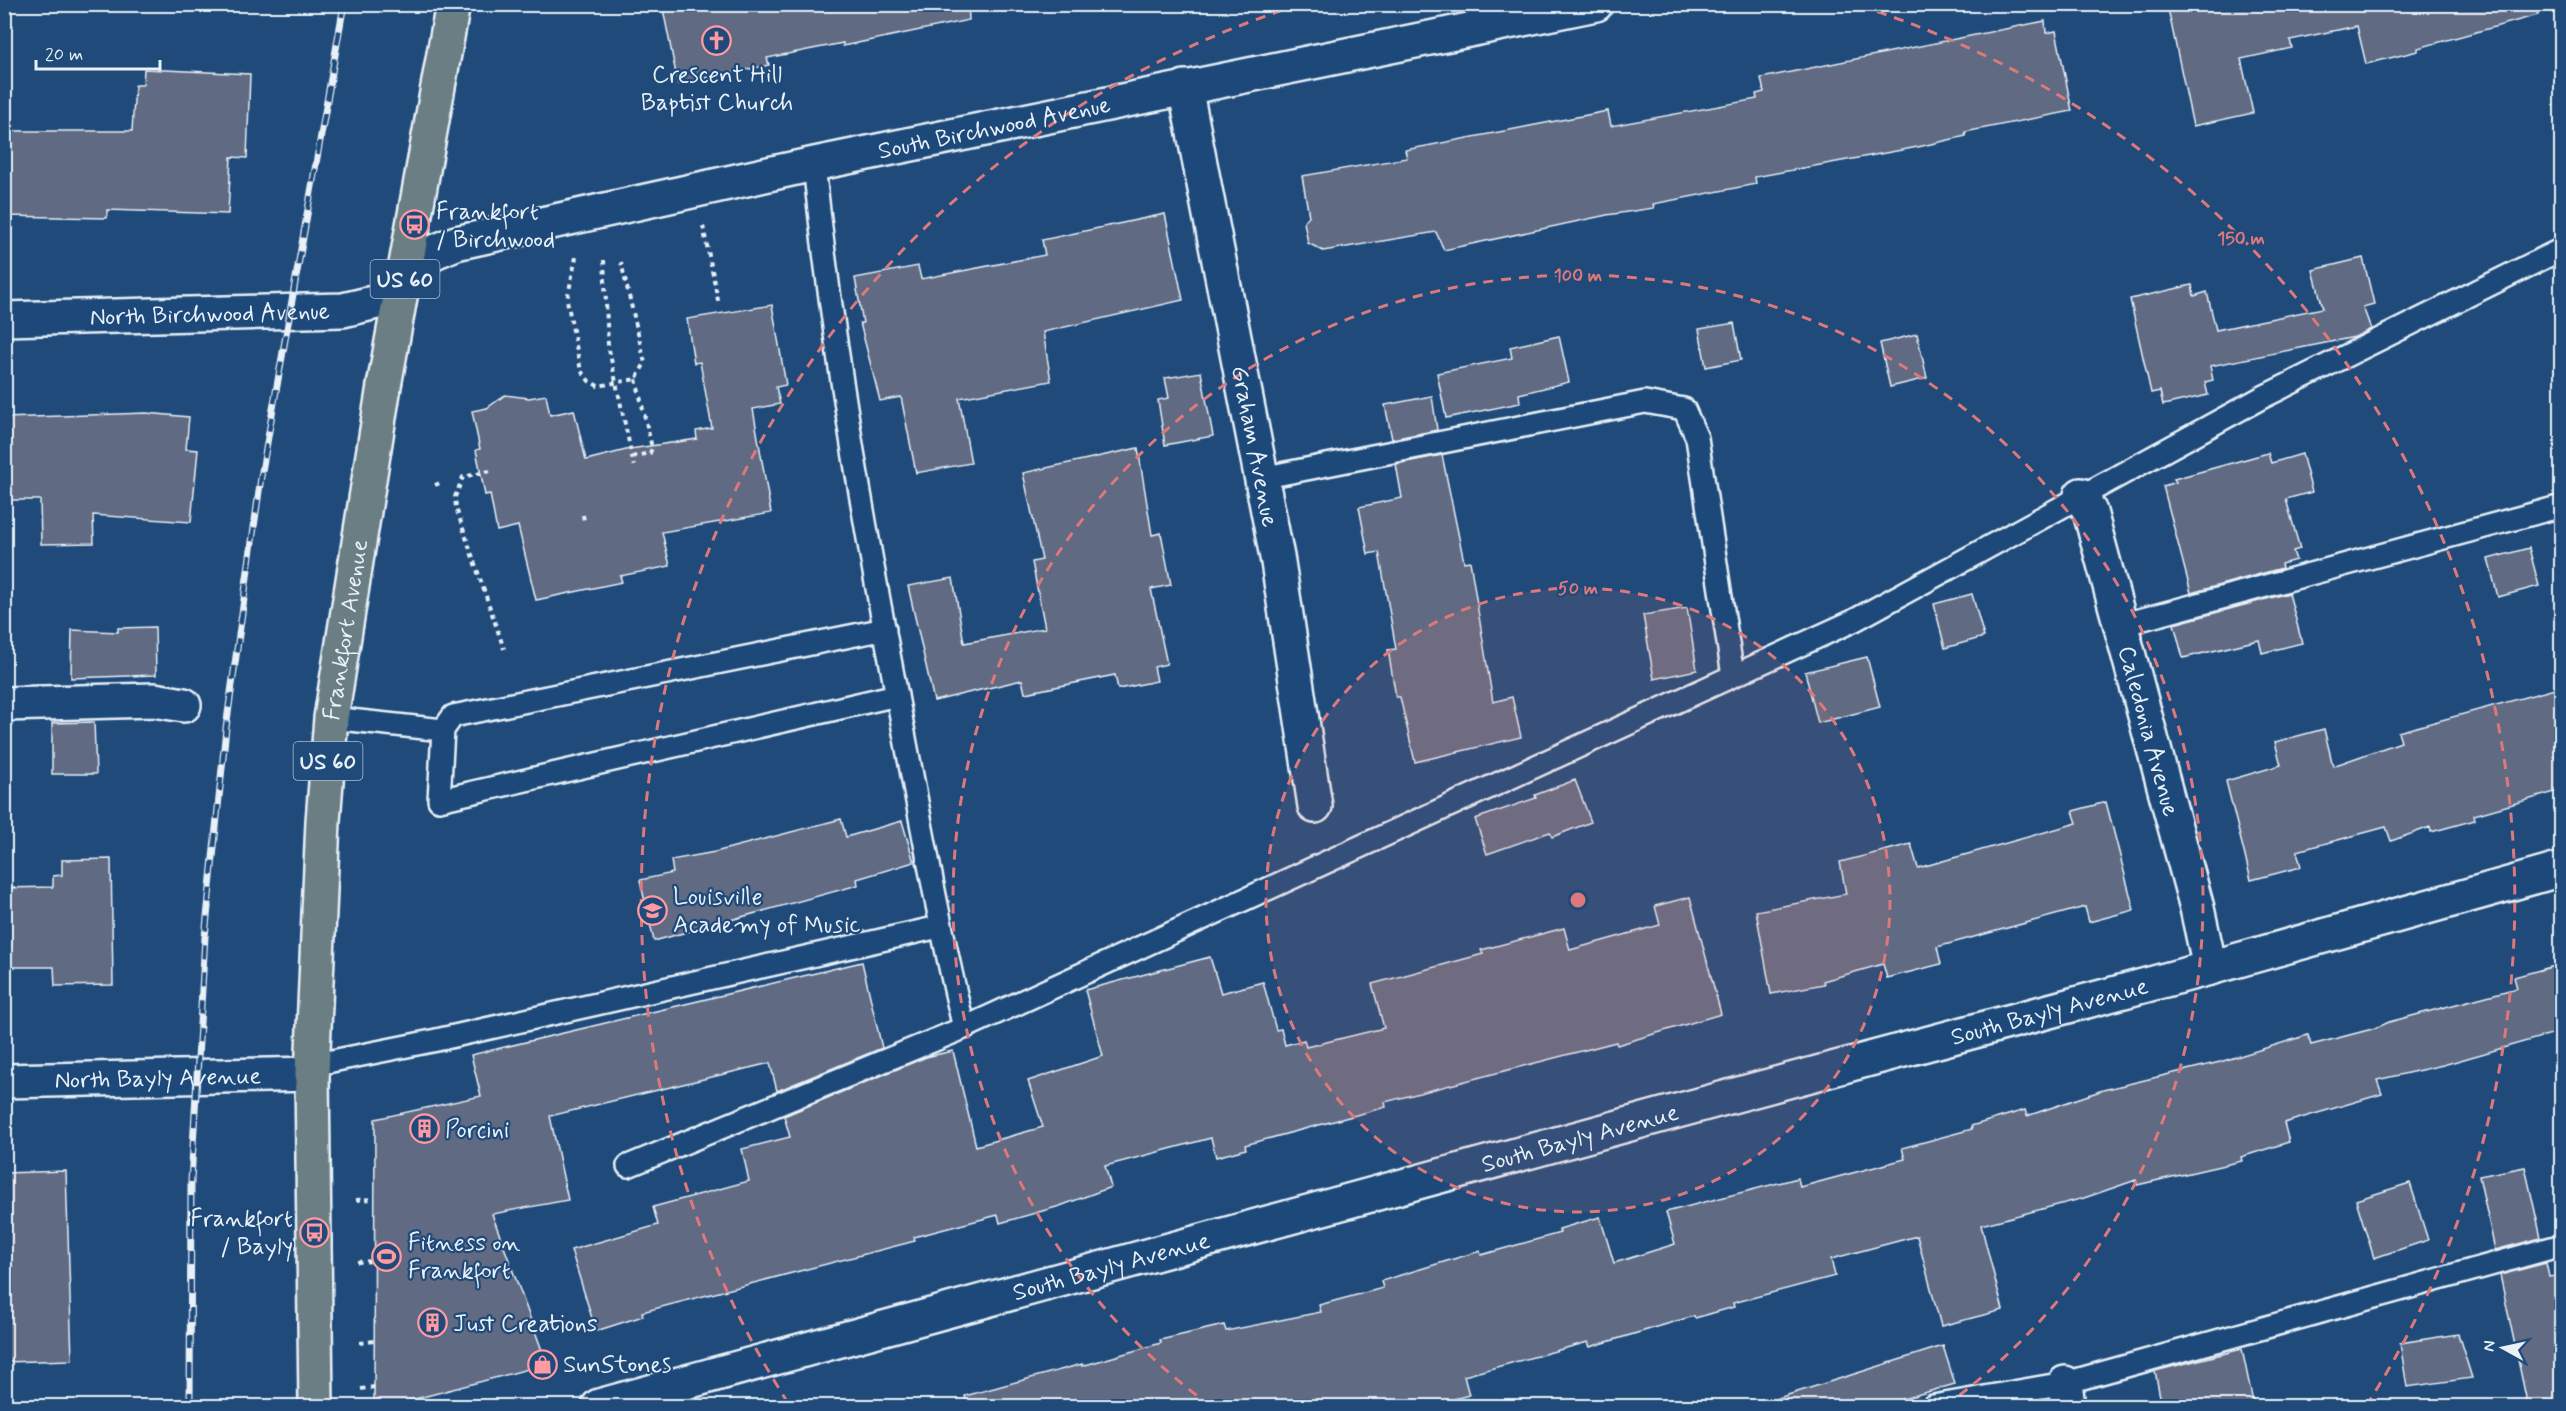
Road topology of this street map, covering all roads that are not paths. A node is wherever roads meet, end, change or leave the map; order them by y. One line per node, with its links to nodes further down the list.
1 (453, 4): 6 (main road, Frankfort Avenue / US 60)
2 (1596, 4): 3 (street, South Birchwood Avenue)
3 (1185, 87): 4 (street, South Birchwood Avenue); 8 (street, Graham Avenue)
4 (814, 164): 6 (street, South Birchwood Avenue); 12 (lane)
5 (2562, 249): 9 (lane)
6 (405, 280): 7 (street, North Birchwood Avenue); 17 (main road, Frankfort Avenue / US 60)
7 (4, 319)
8 (1261, 478): 13 (lane); 19 (street, Graham Avenue)
9 (2081, 495): 11 (street, Caledonia Avenue); 13 (lane)
10 (2562, 506): 11 (lane)
11 (2121, 625): 22 (street, Caledonia Avenue)
12 (885, 629): 14 (lane); 18 (lane)
13 (1733, 676): 23 (lane)
14 (897, 695): 18 (lane); 21 (lane)
15 (4, 704): 16 (street)
16 (184, 705)
17 (331, 718): 18 (lane); 24 (main road, Frankfort Avenue / US 60)
18 (443, 730)
19 (1315, 806)
20 (2562, 869): 22 (street, South Bayly Avenue)
21 (939, 927): 23 (lane); 24 (lane)
22 (2210, 969): 30 (street, South Bayly Avenue)
23 (963, 1028): 26 (lane)
24 (312, 1070): 25 (street, North Bayly Avenue); 29 (main road, Frankfort Avenue / US 60)
25 (4, 1081)
26 (628, 1166)
27 (2562, 1245): 28 (lane)
28 (2066, 1395): 31 (lane)
29 (316, 1407)
30 (599, 1407)
31 (1933, 1407)

